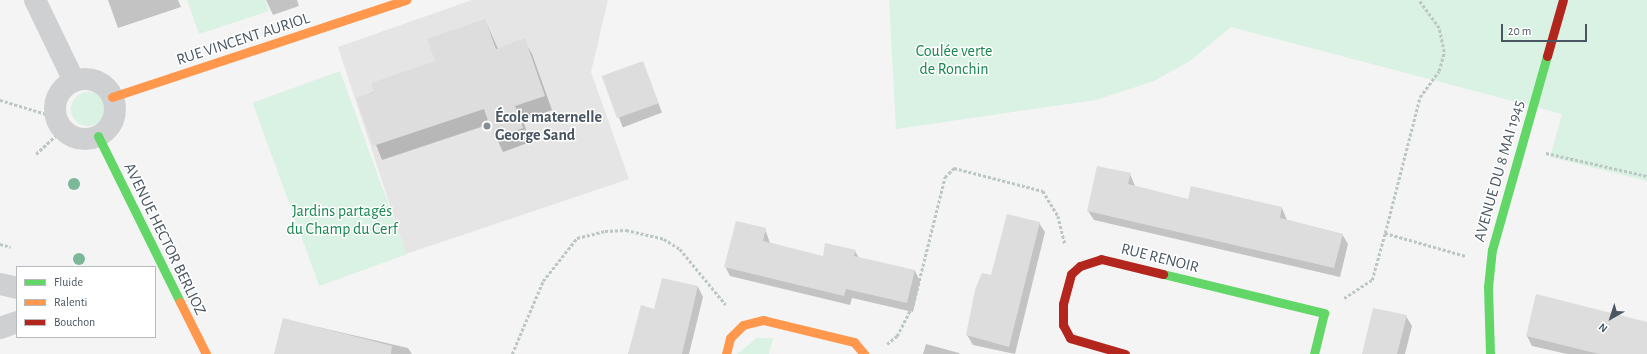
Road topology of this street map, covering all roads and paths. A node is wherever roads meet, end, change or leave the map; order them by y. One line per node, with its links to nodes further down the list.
1 (35, 0): 5 (street)
2 (406, 0): 6 (street, RUE VINCENT AURIOL)
3 (1419, 0): 13 (path)
4 (1563, 0): 10 (street, AVENUE DU 8 MAI 1945)
5 (74, 81): 6 (street); 8 (street)
6 (112, 97): 9 (street)
7 (0, 100): 8 (path)
8 (60, 123): 9 (street); 11 (path)
9 (98, 136): 17 (street, AVENUE HECTOR BERLIOZ)
10 (1521, 147): 12 (path); 16 (street, AVENUE DU 8 MAI 1945)
11 (36, 154)
12 (1647, 176)
13 (1385, 233): 16 (path); 21 (path)
14 (0, 244): 15 (path)
15 (11, 247)
16 (1490, 263): 32 (street, AVENUE DU 8 MAI 1945)
17 (160, 274): 26 (street, AVENUE HECTOR BERLIOZ)
18 (1072, 274): 21 (street, RUE RENOIR); 25 (path); 30 (street)
19 (0, 284): 20 (street)
20 (16, 288)
21 (1324, 313): 31 (street)
22 (16, 322): 24 (street)
23 (742, 326): 27 (path); 28 (street); 29 (street)
24 (0, 328)
25 (880, 349)
26 (206, 354)
27 (512, 354)
28 (726, 354)
29 (864, 354)
30 (1125, 354)
31 (1314, 354)
32 (1490, 354)

